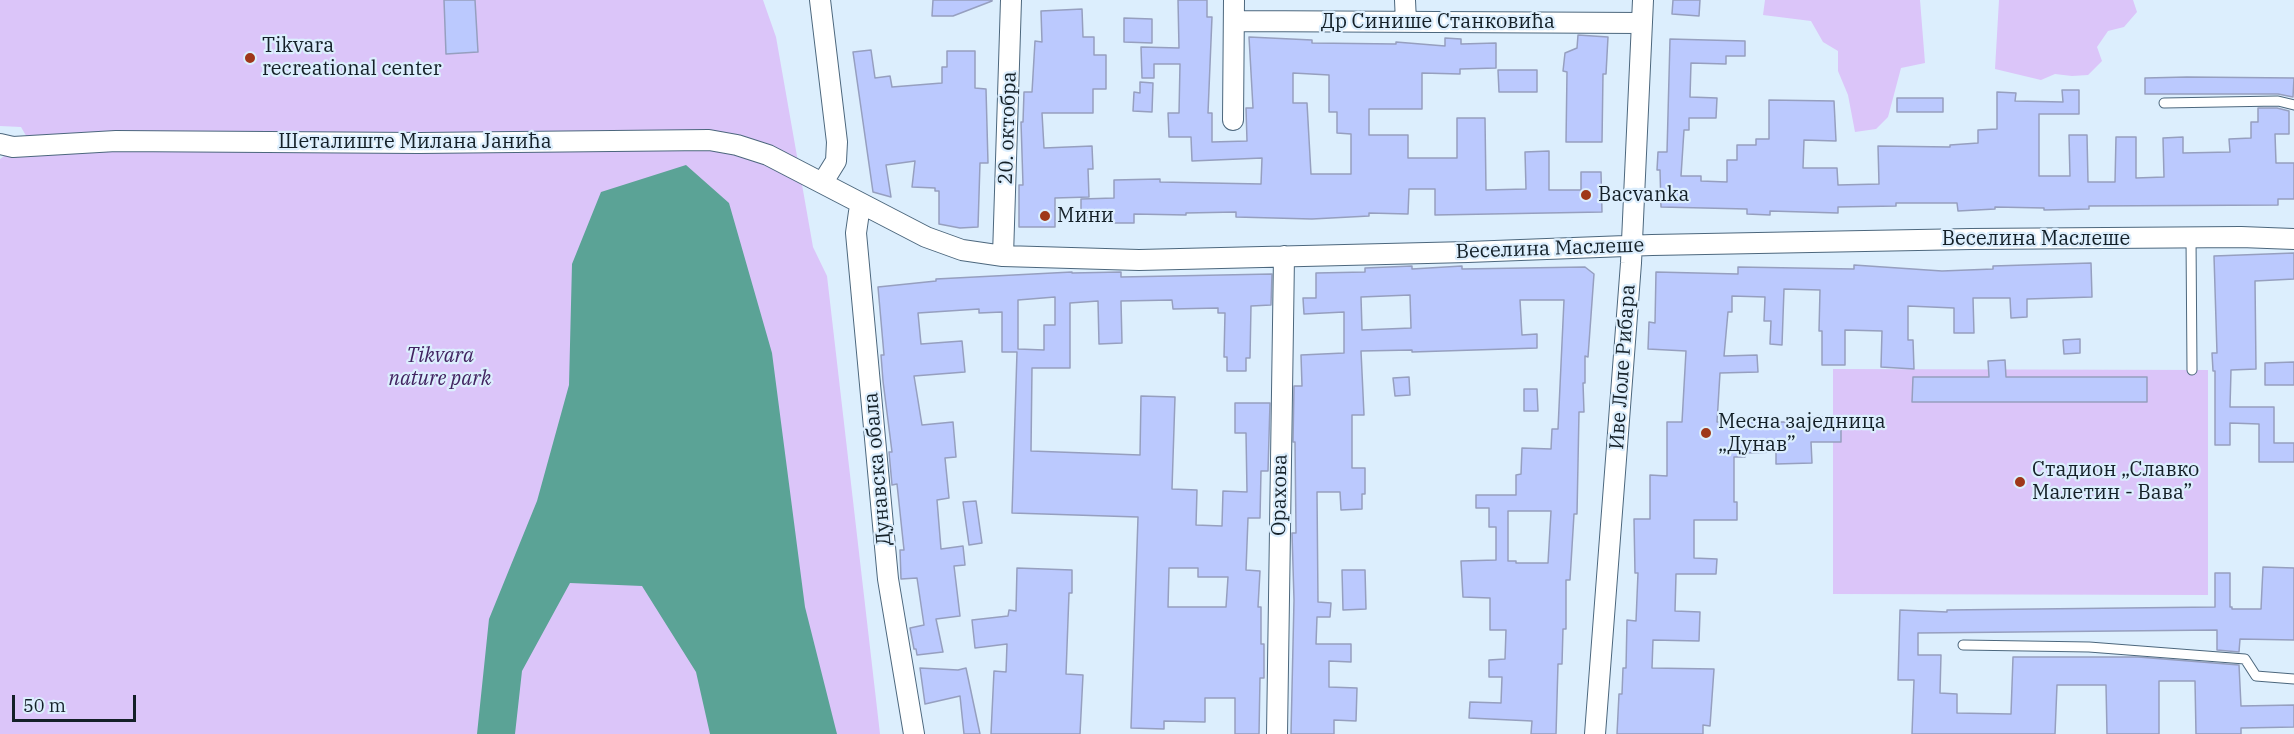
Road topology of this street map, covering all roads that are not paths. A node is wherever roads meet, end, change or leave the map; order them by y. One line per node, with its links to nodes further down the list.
1 (820, 0): 13 (street)
2 (1011, 0): 18 (street, 20. октобра)
3 (1234, 0): 6 (street)
4 (1406, 0): 7 (street)
5 (1643, 0): 8 (street, Иве Лоле Рибара)
6 (1234, 21): 7 (street, Др Синише Станковића); 11 (street)
7 (1406, 22): 8 (street, Др Синише Станковића)
8 (1641, 23): 17 (street, Иве Лоле Рибара)
9 (2164, 103): 10 (lane)
10 (2294, 105)
11 (1233, 120)
12 (4, 148): 13 (street, Шеталиште Милана Јанића)
13 (823, 182): 14 (street, Веселина Маслеше)
14 (862, 204): 18 (street, Веселина Маслеше); 23 (street, Дунавска обала)
15 (2191, 238): 16 (street, Веселина Маслеше); 17 (street, Веселина Маслеше); 20 (lane)
16 (2294, 240)
17 (1632, 248): 19 (street, Веселина Маслеше); 25 (street, Иве Лоле Рибара)
18 (1003, 256): 19 (street, Веселина Маслеше)
19 (1284, 256): 24 (street, Орахова)
20 (2192, 370)
21 (1963, 645): 22 (lane)
22 (2294, 679)
23 (914, 734)
24 (1277, 734)
25 (1595, 734)

